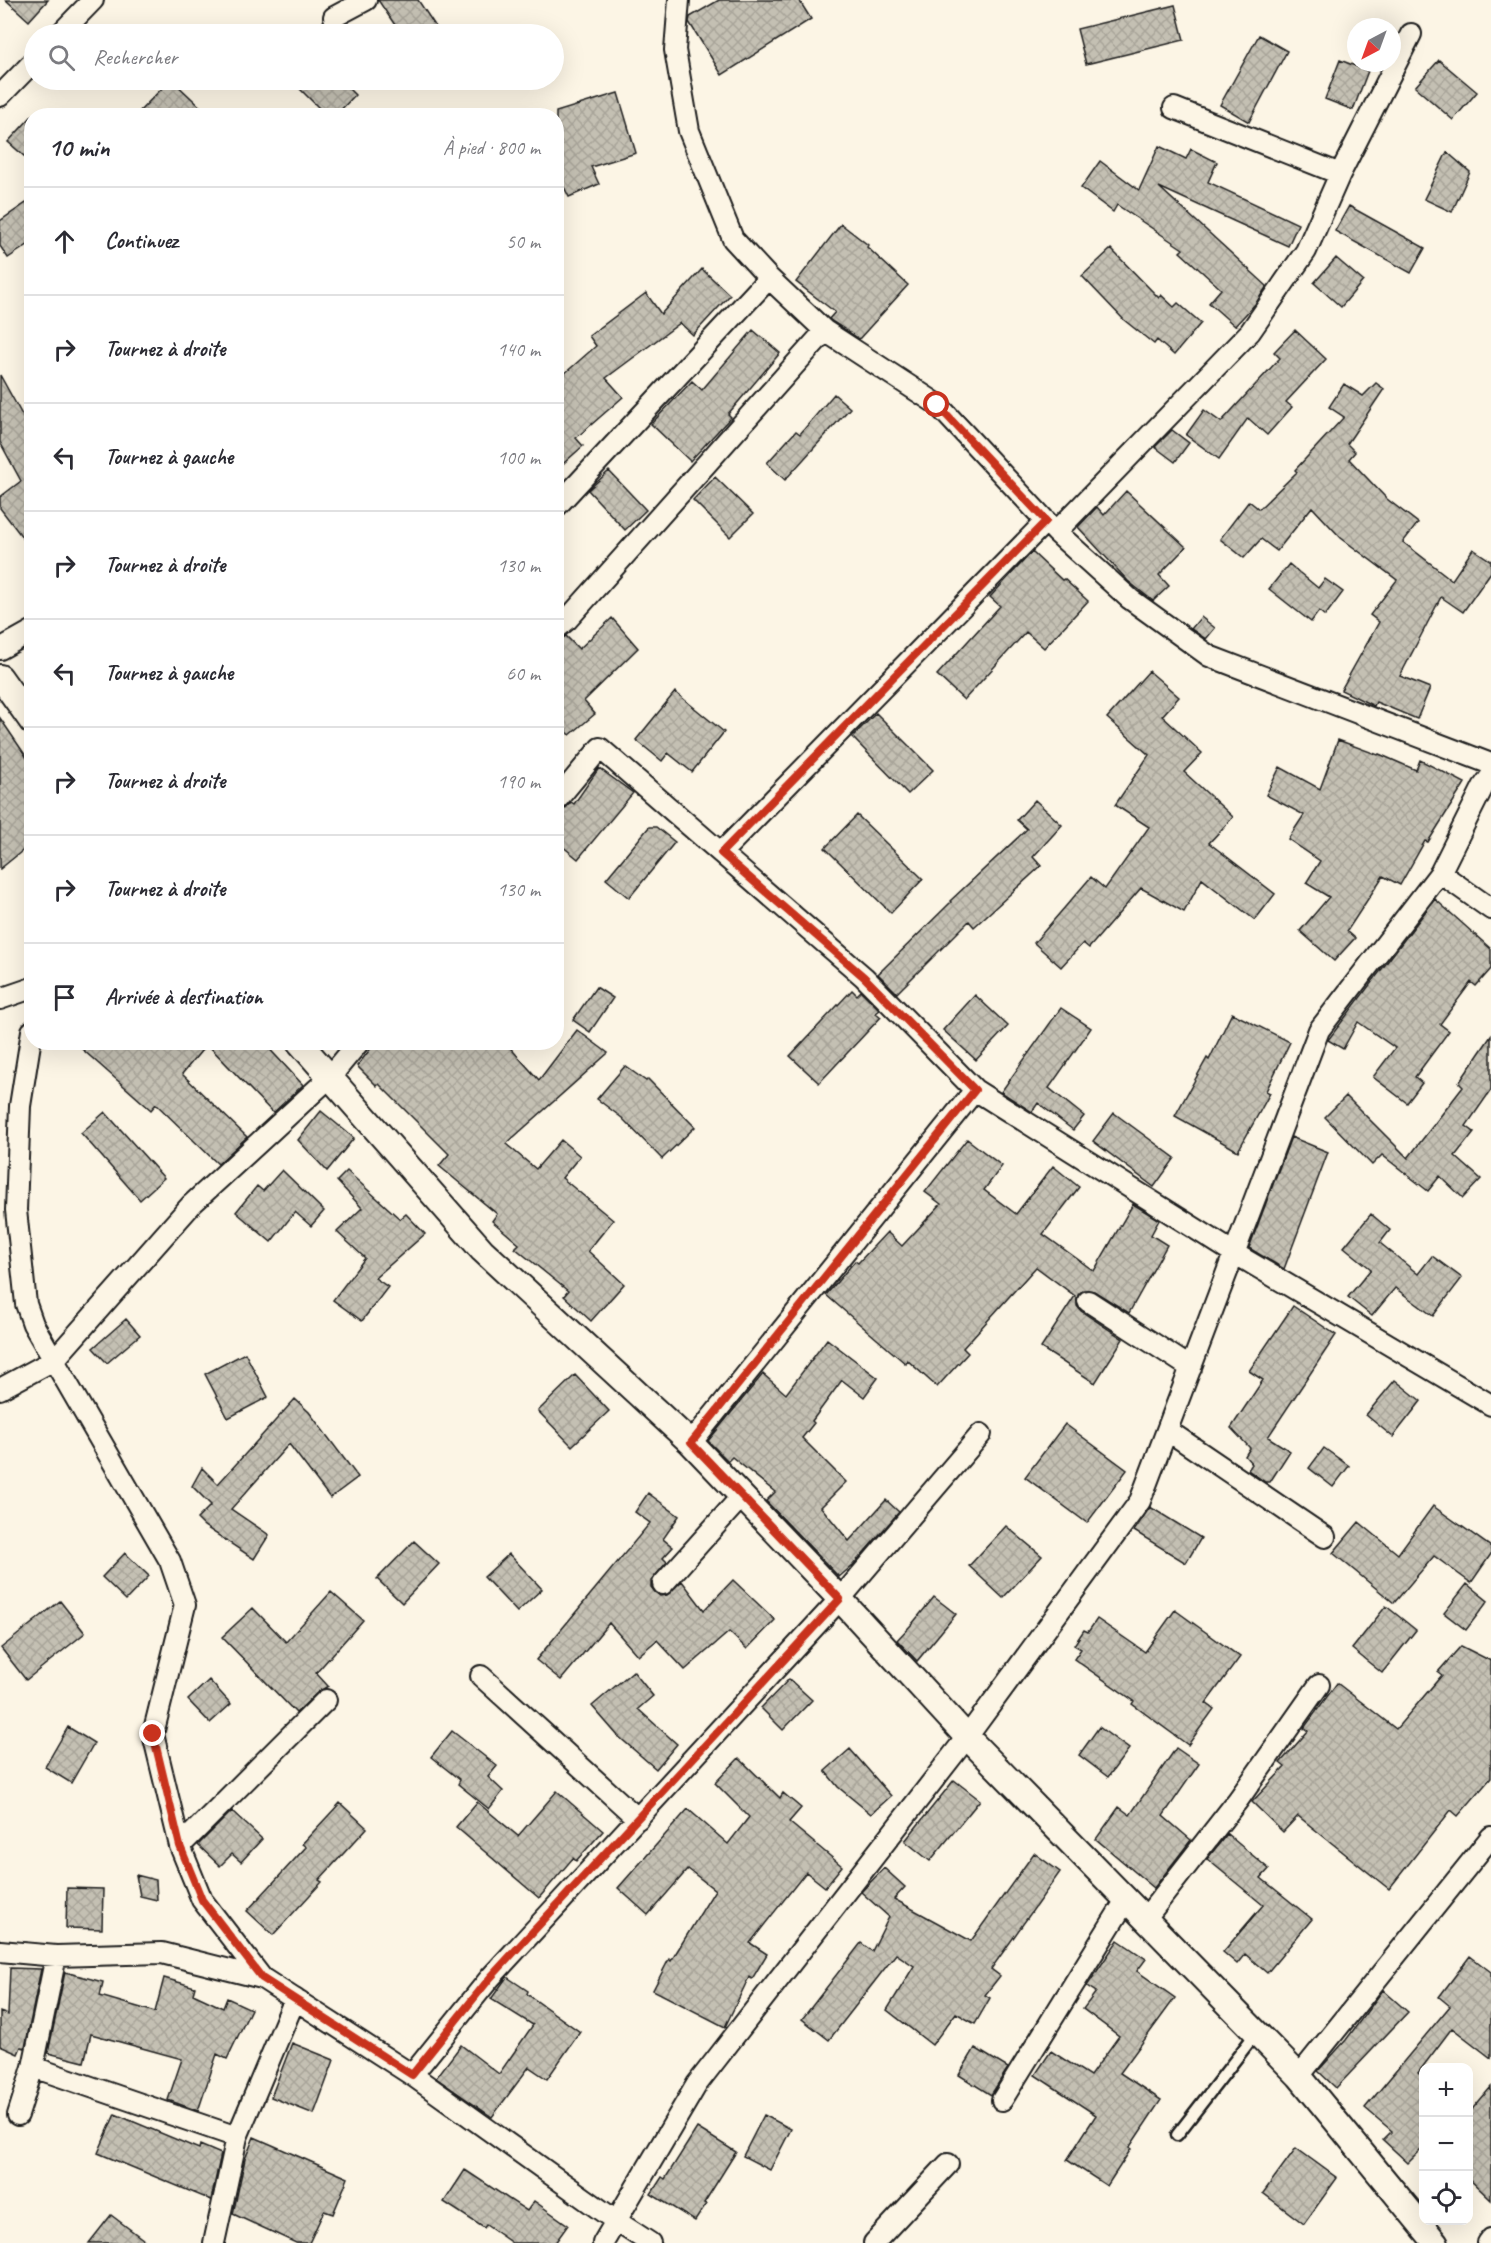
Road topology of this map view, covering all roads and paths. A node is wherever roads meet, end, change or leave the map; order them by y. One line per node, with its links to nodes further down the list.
1 (93, 0): 5 (street)
2 (366, 0): 4 (street)
3 (679, 0): 11 (street)
4 (334, 17)
5 (70, 24)
6 (1411, 34): 10 (street)
7 (24, 71): 8 (street)
8 (0, 96)
9 (1174, 108): 10 (street)
10 (1340, 174): 14 (street)
11 (769, 278): 12 (street); 13 (street)
12 (825, 331): 14 (street); 15 (street)
13 (564, 498)
14 (1051, 526): 20 (street); 23 (street)
15 (564, 621)
16 (24, 636): 17 (street)
17 (0, 649)
18 (0, 677): 19 (street)
19 (24, 712)
20 (1491, 764)
21 (1491, 776): 24 (street)
22 (564, 791): 23 (street)
23 (721, 853): 32 (street)
24 (1440, 873): 25 (street); 33 (street)
25 (1491, 909)
26 (24, 991): 27 (street)
27 (0, 999)
28 (29, 1050): 35 (street)
29 (306, 1050): 31 (street)
30 (352, 1050): 31 (street)
31 (330, 1077): 35 (street); 41 (street)
32 (975, 1090): 33 (street); 41 (street)
33 (1234, 1253): 36 (street); 38 (street)
34 (1088, 1301): 36 (street)
35 (54, 1360): 37 (street); 52 (street)
36 (1191, 1368): 39 (street)
37 (0, 1389)
38 (1491, 1405)
39 (1167, 1430): 43 (street); 49 (street)
40 (981, 1434): 45 (street)
41 (691, 1443): 42 (street)
42 (742, 1496): 44 (street); 45 (street)
43 (1325, 1537)
44 (663, 1584)
45 (840, 1599): 49 (street); 50 (street)
46 (481, 1676): 50 (street)
47 (1319, 1685): 54 (street)
48 (326, 1700): 52 (street)
49 (967, 1737): 53 (street); 68 (street)
50 (638, 1819): 61 (street)
51 (1491, 1838): 62 (street)
52 (180, 1846): 57 (street)
53 (1126, 1900): 54 (street); 63 (street)
54 (1145, 1919): 59 (street)
55 (0, 1952): 56 (street)
56 (56, 1956): 57 (street); 60 (street)
57 (262, 1978): 58 (street)
58 (295, 1999): 61 (street); 66 (street)
59 (1256, 2033): 62 (street); 65 (lane)
60 (33, 2067): 64 (street); 66 (street)
61 (412, 2075): 68 (street)
62 (1299, 2076): 74 (street)
63 (1002, 2100)
64 (18, 2115)
65 (1177, 2135)
66 (237, 2137): 70 (street)
67 (948, 2164): 73 (street)
68 (616, 2221): 71 (street); 72 (street)
69 (1491, 2239): 75 (street)
70 (214, 2243)
71 (603, 2243)
72 (650, 2243)
73 (874, 2243)
74 (1436, 2243)
75 (1488, 2243)

